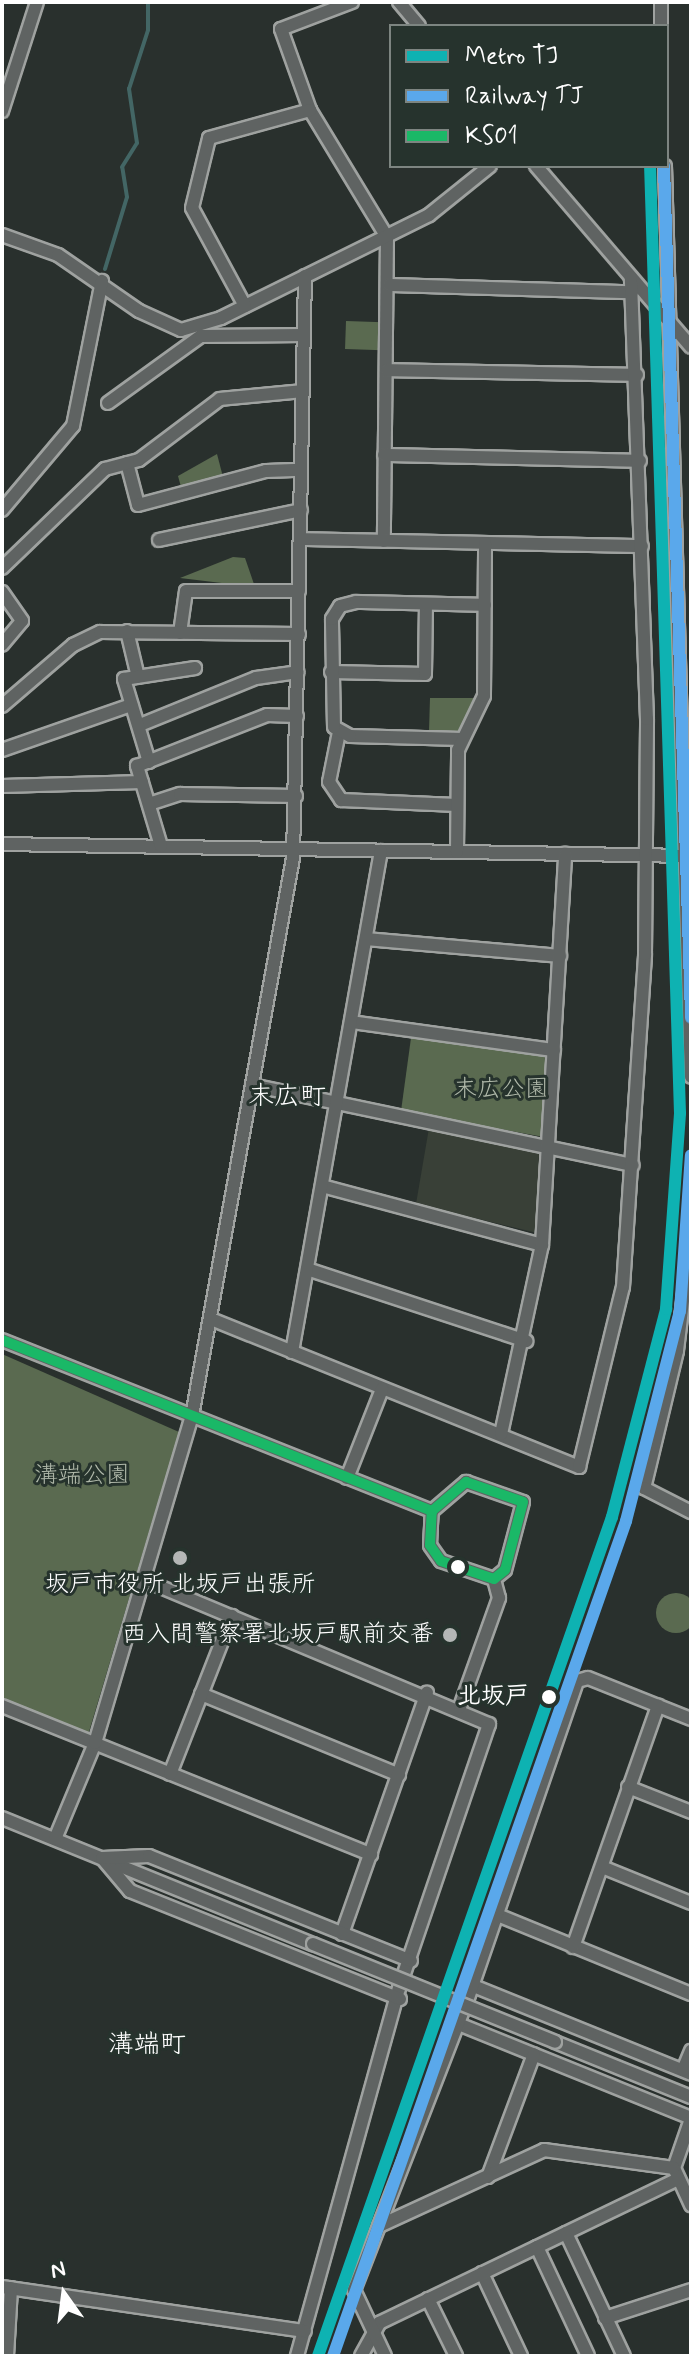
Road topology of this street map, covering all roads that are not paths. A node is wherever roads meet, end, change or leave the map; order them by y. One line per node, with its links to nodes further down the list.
1 (37, 2): 8 (street)
2 (352, 2): 7 (street)
3 (399, 2): 5 (street)
4 (661, 2): 6 (street)
5 (417, 24)
6 (661, 24)
7 (310, 110): 13 (street); 19 (street)
8 (2, 111)
9 (488, 168): 13 (street)
10 (538, 168): 15 (street)
11 (665, 168): 20 (street)
12 (2, 235): 16 (street)
13 (387, 237): 14 (street); 17 (street)
14 (305, 276): 19 (street); 21 (street)
15 (631, 277): 18 (street); 20 (street)
16 (102, 281): 19 (street); 31 (street)
17 (389, 285): 18 (street); 23 (street)
18 (632, 292): 24 (street)
19 (245, 306)
20 (669, 320): 22 (street); 54 (street)
21 (304, 335): 25 (street); 26 (street)
22 (691, 347)
23 (387, 370): 24 (street); 27 (street)
24 (637, 375): 28 (street)
25 (303, 391): 29 (street); 30 (street)
26 (108, 403)
27 (384, 455): 28 (street); 35 (street)
28 (640, 461): 37 (street)
29 (127, 463): 30 (street); 38 (street)
30 (301, 470): 32 (street)
31 (2, 510)
32 (301, 510): 33 (street); 34 (street)
33 (300, 539): 35 (street); 39 (street)
34 (159, 540)
35 (384, 541): 36 (street)
36 (485, 543): 37 (street); 42 (street)
37 (642, 546): 72 (street)
38 (2, 568)
39 (299, 591): 44 (street); 45 (street)
40 (2, 592): 46 (street)
41 (426, 604): 42 (street); 49 (street); 49 (street)
42 (485, 605): 57 (street)
43 (127, 631): 44 (street); 50 (street); 52 (street)
44 (180, 633): 45 (street)
45 (299, 634): 48 (street)
46 (2, 645)
47 (195, 668): 50 (street)
48 (298, 672): 53 (street); 55 (street)
49 (331, 672): 56 (street)
50 (138, 677): 51 (street)
51 (131, 705): 55 (street); 58 (street)
52 (2, 706)
53 (297, 716): 59 (street); 63 (street)
54 (686, 721): 60 (street)
55 (140, 725): 59 (street)
56 (339, 732): 57 (street); 65 (street)
57 (462, 739): 65 (street)
58 (2, 750)
59 (149, 762): 61 (street)
60 (686, 766): 73 (street)
61 (142, 782): 62 (street); 64 (street)
62 (2, 786)
63 (296, 796): 64 (street); 68 (street)
64 (149, 804): 67 (street)
65 (457, 805): 70 (street)
66 (2, 844): 67 (street)
67 (161, 846): 68 (street)
68 (294, 849): 69 (street); 80 (street)
69 (381, 851): 70 (street); 74 (street)
70 (457, 852): 71 (street)
71 (565, 854): 72 (street); 76 (street)
72 (648, 855): 73 (street); 83 (street)
73 (688, 856): 75 (street)
74 (366, 939): 76 (street); 77 (street)
75 (689, 947): 79 (street)
76 (560, 956): 78 (street)
77 (351, 1022): 78 (street); 81 (street)
78 (554, 1050): 82 (street)
79 (691, 1077)
80 (252, 1085): 81 (street); 89 (street)
81 (336, 1103): 82 (street); 84 (street)
82 (548, 1146): 83 (street); 87 (street)
83 (633, 1165): 95 (street)
84 (322, 1186): 87 (street); 88 (street)
85 (691, 1235): 86 (street)
86 (691, 1243): 98 (street)
87 (542, 1245): 91 (street)
88 (307, 1269): 91 (street); 92 (street)
89 (211, 1319): 92 (street); 94 (street)
90 (2, 1340): 94 (street)
91 (526, 1341): 95 (street)
92 (292, 1352): 93 (street)
93 (382, 1389): 95 (street); 96 (street)
94 (192, 1416): 96 (street); 100 (street)
95 (501, 1434)
96 (347, 1478): 97 (street)
97 (432, 1511): 99 (street); 99 (street)
98 (691, 1512)
99 (494, 1579): 106 (street)
100 (144, 1580): 101 (street); 108 (street)
101 (232, 1616): 102 (street); 103 (street)
102 (427, 1693): 106 (street); 110 (street)
103 (201, 1694): 109 (street); 110 (street)
104 (2, 1706): 108 (street)
105 (658, 1706): 107 (street); 111 (street); 119 (street)
106 (460, 1707): 122 (street)
107 (691, 1719)
108 (95, 1743): 109 (street); 114 (street)
109 (170, 1774): 115 (street)
110 (399, 1775): 115 (street)
111 (628, 1787): 112 (street); 117 (street)
112 (691, 1812)
113 (2, 1818): 114 (street)
114 (55, 1839): 116 (street)
115 (371, 1854): 120 (street)
116 (102, 1858): 120 (street); 125 (street); 130 (street, bridge)
117 (602, 1867): 118 (street); 121 (street)
118 (691, 1903)
119 (495, 1914): 121 (street); 123 (street)
120 (342, 1934): 122 (street)
121 (573, 1947): 124 (street)
122 (411, 1961): 125 (street)
123 (471, 1985): 126 (street); 129 (street)
124 (691, 1994)
125 (400, 1999): 144 (street)
126 (456, 2023): 128 (street); 135 (street)
127 (691, 2051): 129 (street)
128 (534, 2054): 131 (street); 133 (street)
129 (687, 2072)
130 (691, 2097)
131 (691, 2119): 132 (street)
132 (676, 2173): 133 (street); 134 (street); 136 (street)
133 (488, 2177): 135 (street)
134 (691, 2205)
135 (379, 2226): 143 (street)
136 (566, 2233): 137 (street); 142 (street)
137 (537, 2247): 138 (street); 151 (street)
138 (482, 2273): 141 (street); 150 (street)
139 (7, 2287): 144 (street); 145 (street)
140 (691, 2290): 142 (street)
141 (428, 2299): 143 (street); 149 (street)
142 (605, 2318): 152 (street)
143 (372, 2328): 147 (street); 148 (street)
144 (305, 2331): 146 (street)
145 (7, 2356)
146 (297, 2356)
147 (361, 2356)
148 (385, 2356)
149 (456, 2356)
150 (521, 2356)
151 (588, 2356)
152 (624, 2356)

